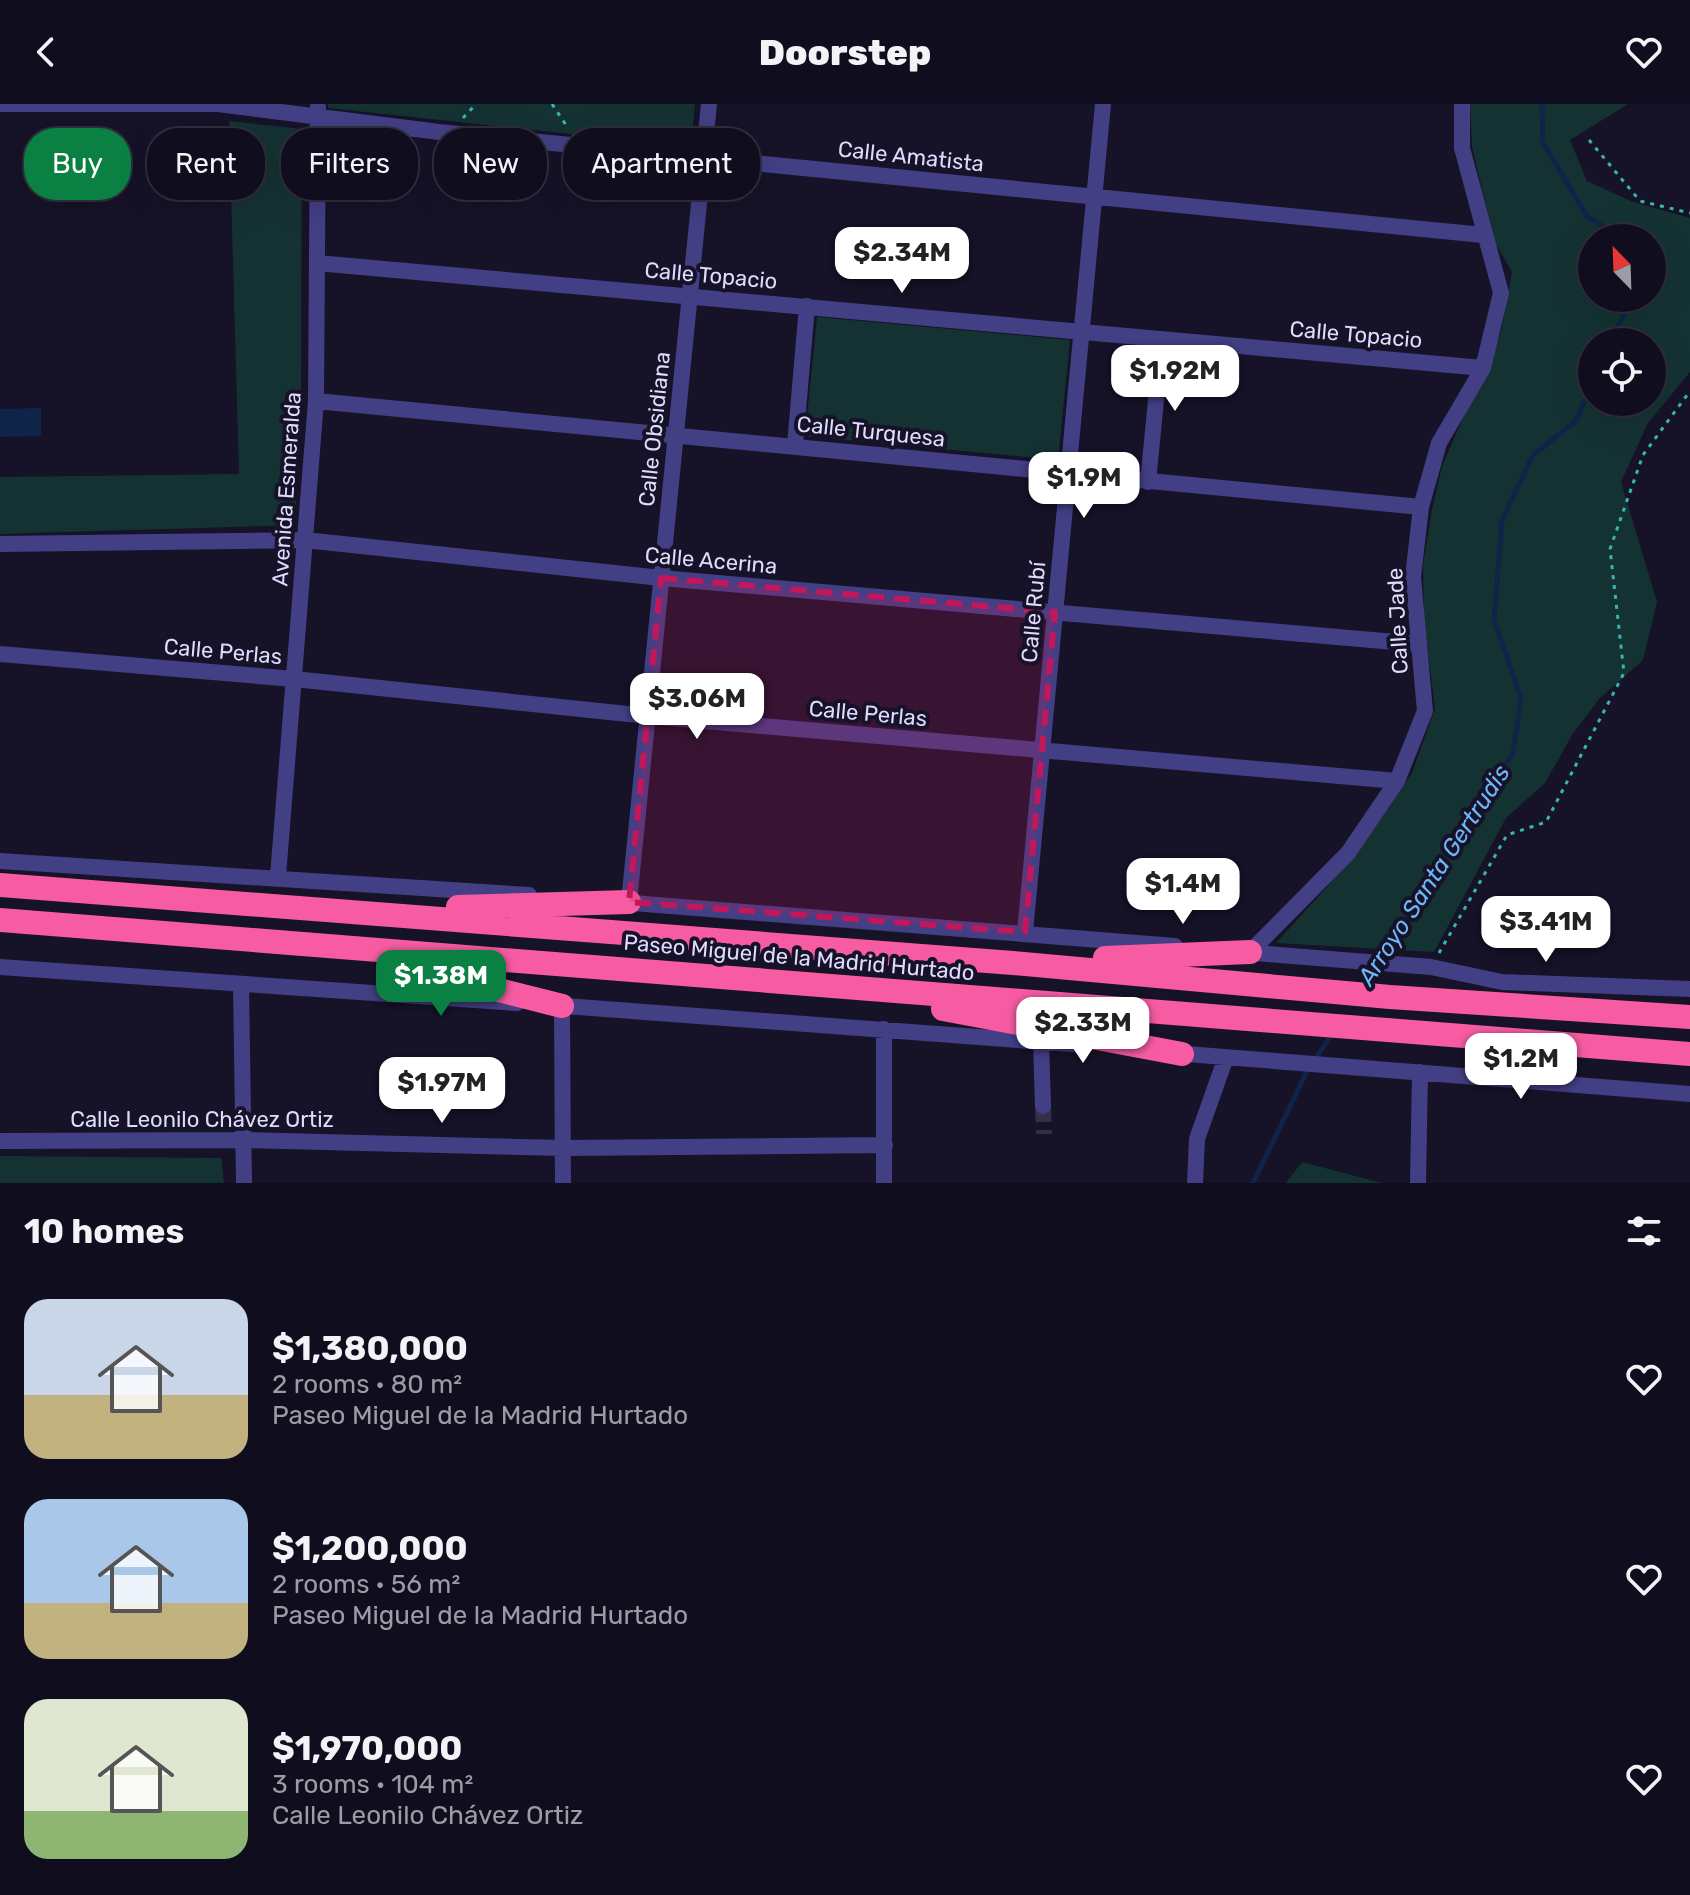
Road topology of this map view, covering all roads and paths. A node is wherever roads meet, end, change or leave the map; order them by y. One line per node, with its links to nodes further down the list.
1 (0, 104): 2 (street, Calle Amatista)
2 (218, 104): 6 (street, Calle Amatista)
3 (709, 104): 7 (street, Calle Obsidiana)
4 (1103, 104): 11 (street, Calle Rubí)
5 (1462, 104): 14 (street, Calle Jade)
6 (318, 110): 9 (street, Calle Amatista); 15 (street, Avenida Esmeralda)
7 (706, 128)
8 (1589, 140): 13 (path)
9 (563, 144)
10 (760, 164): 11 (street, Calle Amatista)
11 (1094, 196): 14 (street, Calle Amatista); 18 (street, Calle Rubí)
12 (699, 200): 16 (street, Calle Obsidiana)
13 (1690, 213)
14 (1483, 235): 20 (street, Calle Jade)
15 (317, 263): 16 (street, Calle Topacio); 22 (street, Avenida Esmeralda)
16 (690, 295): 17 (street, Calle Topacio); 23 (street, Calle Obsidiana)
17 (807, 306): 18 (street, Calle Topacio); 24 (street)
18 (1082, 332): 19 (street, Calle Topacio); 25 (street, Calle Rubí)
19 (1162, 339): 20 (street, Calle Topacio); 26 (street)
20 (1483, 368): 27 (street, Calle Jade)
21 (1690, 391): 49 (path)
22 (316, 401): 23 (street, Calle Turquesa); 28 (street, Avenida Esmeralda)
23 (676, 435): 24 (street, Calle Turquesa); 30 (street, Calle Obsidiana)
24 (795, 445): 25 (street, Calle Turquesa)
25 (1068, 474): 26 (street, Calle Turquesa); 31 (street, Calle Rubí)
26 (1148, 482): 27 (street, Calle Turquesa)
27 (1421, 507): 32 (street, Calle Jade)
28 (305, 540): 29 (street, Calle Acerina); 30 (street, Calle Acerina); 34 (street, Avenida Esmeralda)
29 (0, 544)
30 (661, 578): 31 (street, Calle Acerina); 35 (street, Calle Obsidiana)
31 (1055, 612): 32 (street, Calle Acerina); 36 (street, Calle Rubí)
32 (1418, 644): 37 (street, Calle Jade)
33 (0, 654): 34 (street, Calle Perlas)
34 (294, 679): 35 (street, Calle Perlas); 39 (street, Avenida Esmeralda)
35 (647, 716): 36 (street, Calle Perlas); 41 (street, Calle Obsidiana)
36 (1042, 751): 37 (street, Calle Perlas); 44 (street, Calle Rubí)
37 (1397, 781): 46 (street, Calle Jade)
38 (0, 861): 39 (street)
39 (278, 876): 41 (street)
40 (0, 885): 42 (highway, Paseo Miguel de la Madrid Hurtado)
41 (629, 902): 42 (highway); 44 (street)
42 (327, 911): 47 (highway, Paseo Miguel de la Madrid Hurtado)
43 (0, 920): 45 (highway, Paseo Miguel de la Madrid Hurtado)
44 (1025, 932): 46 (street)
45 (325, 945): 51 (highway, Paseo Miguel de la Madrid Hurtado); 53 (highway)
46 (1250, 952): 47 (highway); 49 (street)
47 (1013, 963): 54 (highway, Paseo Miguel de la Madrid Hurtado)
48 (0, 967): 50 (street)
49 (1431, 967): 52 (street)
50 (241, 984): 53 (street); 63 (street)
51 (827, 985): 57 (highway); 58 (highway, Paseo Miguel de la Madrid Hurtado)
52 (1690, 989)
53 (562, 1006): 55 (street); 66 (street)
54 (1690, 1017)
55 (884, 1029): 56 (street); 65 (street)
56 (1041, 1042): 57 (street); 62 (street)
57 (1182, 1054): 59 (street)
58 (1690, 1054)
59 (1226, 1057): 60 (street); 70 (street)
60 (1420, 1072): 61 (street); 71 (street)
61 (1690, 1094)
62 (1043, 1106)
63 (242, 1140): 64 (street, Calle Leonilo Chávez Ortiz); 66 (street, Calle Leonilo Chávez Ortiz); 67 (street)
64 (0, 1141)
65 (885, 1145): 66 (street, Calle Leonilo Chávez Ortiz); 69 (street)
66 (563, 1148): 68 (street)
67 (244, 1183)
68 (563, 1183)
69 (884, 1183)
70 (1195, 1183)
71 (1418, 1183)

